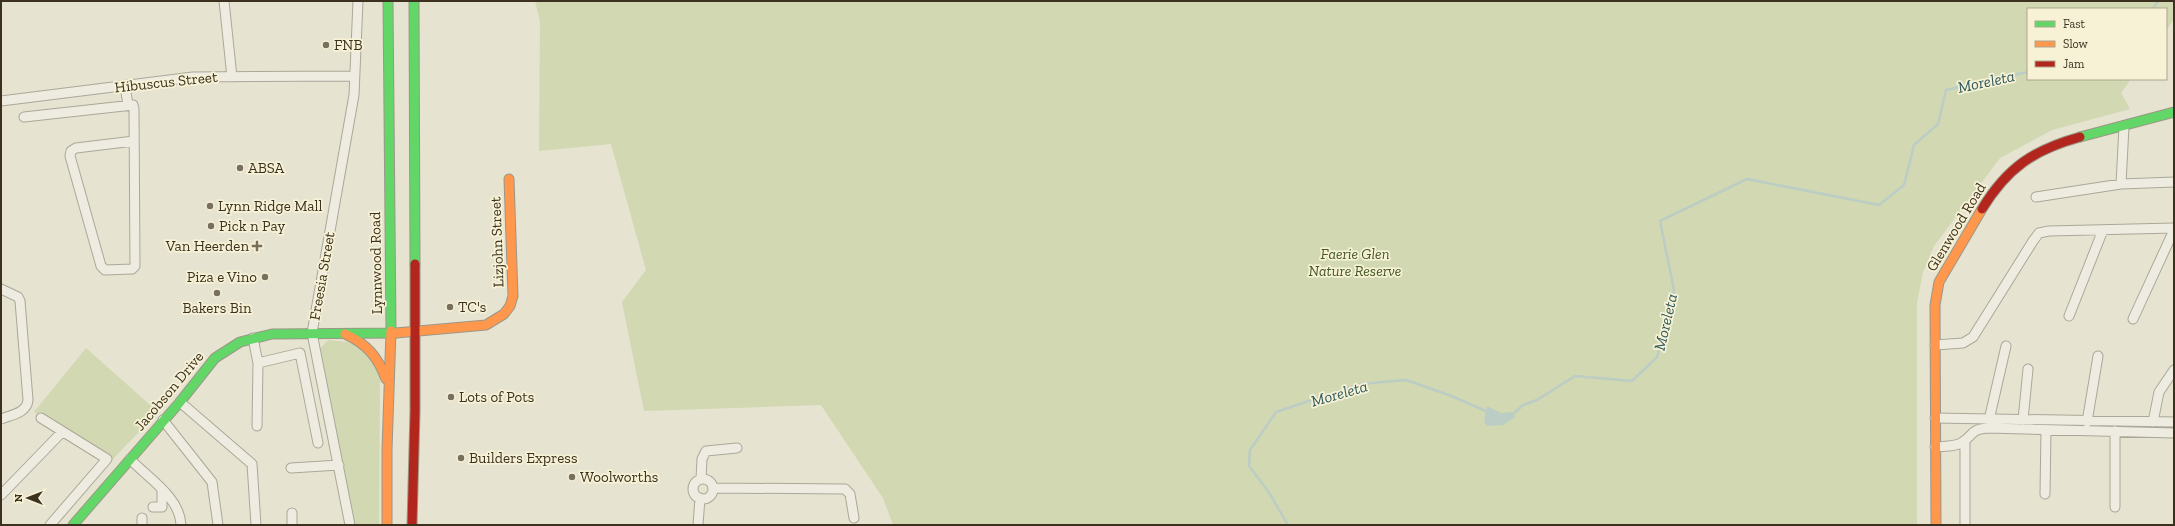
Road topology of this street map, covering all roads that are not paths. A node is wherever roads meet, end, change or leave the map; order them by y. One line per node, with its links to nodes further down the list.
1 (224, 1): 5 (street)
2 (358, 1): 6 (street, Freesia Street)
3 (388, 1): 26 (street, Lynnwood Road)
4 (414, 1): 23 (street)
5 (232, 76): 6 (street, Hibuscus Street); 7 (street, Hibuscus Street)
6 (355, 76): 24 (street, Freesia Street)
7 (125, 86): 8 (street, Hibuscus Street); 9 (street)
8 (1, 101)
9 (128, 105): 11 (street); 13 (street)
10 (2174, 112): 12 (street, Glenwood Road)
11 (24, 117)
12 (2124, 126): 16 (street); 28 (street, Glenwood Road)
13 (134, 142): 13 (street)
14 (509, 179): 23 (street, Lizjohn Street)
15 (2174, 182): 16 (street)
16 (2121, 184): 17 (street)
17 (2036, 197)
18 (2174, 229): 19 (street); 22 (street)
19 (2103, 230): 21 (street); 28 (street)
20 (1, 289): 38 (street)
21 (2069, 316)
22 (2133, 319)
23 (414, 332): 26 (street, Jacobson Drive); 75 (street)
24 (312, 333): 25 (street, Jacobson Drive); 27 (street, Jacobson Drive); 55 (street, Freesia Street)
25 (345, 334): 26 (street, Jacobson Drive); 34 (street)
26 (391, 334): 34 (street, Lynnwood Road)
27 (253, 338): 31 (street); 35 (street, Jacobson Drive)
28 (1935, 345): 37 (street, Glenwood Road)
29 (2006, 346): 40 (street)
30 (2098, 356): 42 (street)
31 (258, 363): 45 (street); 51 (street)
32 (2028, 368): 41 (street)
33 (2174, 370): 43 (street)
34 (389, 389): 74 (street, Lynnwood Road)
35 (180, 402): 39 (street, Jacobson Drive); 71 (street)
36 (41, 418): 48 (street)
37 (1935, 418): 40 (street); 52 (street, Glenwood Road)
38 (1, 419)
39 (163, 420): 54 (street, Jacobson Drive); 70 (street)
40 (1989, 420): 41 (street)
41 (2023, 420): 42 (street)
42 (2087, 422): 43 (street)
43 (2153, 422): 44 (street)
44 (2174, 422)
45 (257, 426)
46 (2046, 430): 47 (street); 50 (street); 60 (street)
47 (2115, 431): 49 (street); 64 (street)
48 (62, 432): 61 (street); 67 (street)
49 (2174, 433)
50 (1965, 440): 52 (street); 78 (street)
51 (318, 444)
52 (1935, 447): 77 (street, Glenwood Road)
53 (737, 448): 57 (street)
54 (130, 459): 59 (street); 68 (street, Jacobson Drive)
55 (339, 465): 56 (street); 73 (street, Freesia Street)
56 (291, 468)
57 (701, 479): 58 (street); 62 (street)
58 (713, 488): 62 (street); 66 (street)
59 (162, 489): 63 (street); 69 (street)
60 (2045, 494)
61 (1, 495)
62 (700, 498): 76 (street)
63 (153, 507)
64 (2115, 507)
65 (292, 514): 72 (street)
66 (854, 518)
67 (50, 525)
68 (73, 525)
69 (181, 525)
70 (218, 525)
71 (256, 525)
72 (292, 525)
73 (350, 525)
74 (387, 525)
75 (412, 525)
76 (698, 525)
77 (1936, 525)
78 (1965, 525)

